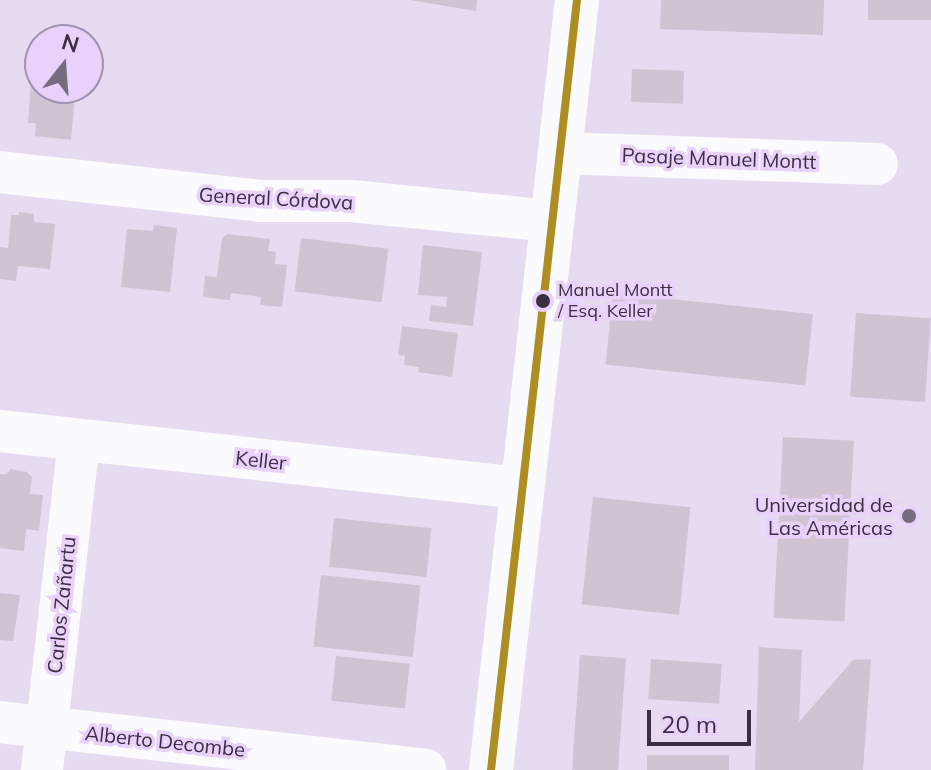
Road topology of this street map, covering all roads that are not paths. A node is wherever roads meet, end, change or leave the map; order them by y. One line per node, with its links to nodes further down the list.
1 (577, 0): 2 (main road)
2 (560, 153): 3 (street, Pasaje Manuel Montt); 5 (main road)
3 (877, 164)
4 (0, 172): 5 (street, General Córdova)
5 (552, 221): 8 (main road)
6 (0, 431): 7 (street, Keller)
7 (79, 440): 8 (street, Keller); 10 (street, Carlos Zañartu)
8 (521, 488): 13 (main road)
9 (0, 722): 10 (street, Alberto Decombe)
10 (47, 728): 11 (street, Carlos Zañartu); 12 (street, Alberto Decombe)
11 (42, 770)
12 (425, 770)
13 (491, 770)

